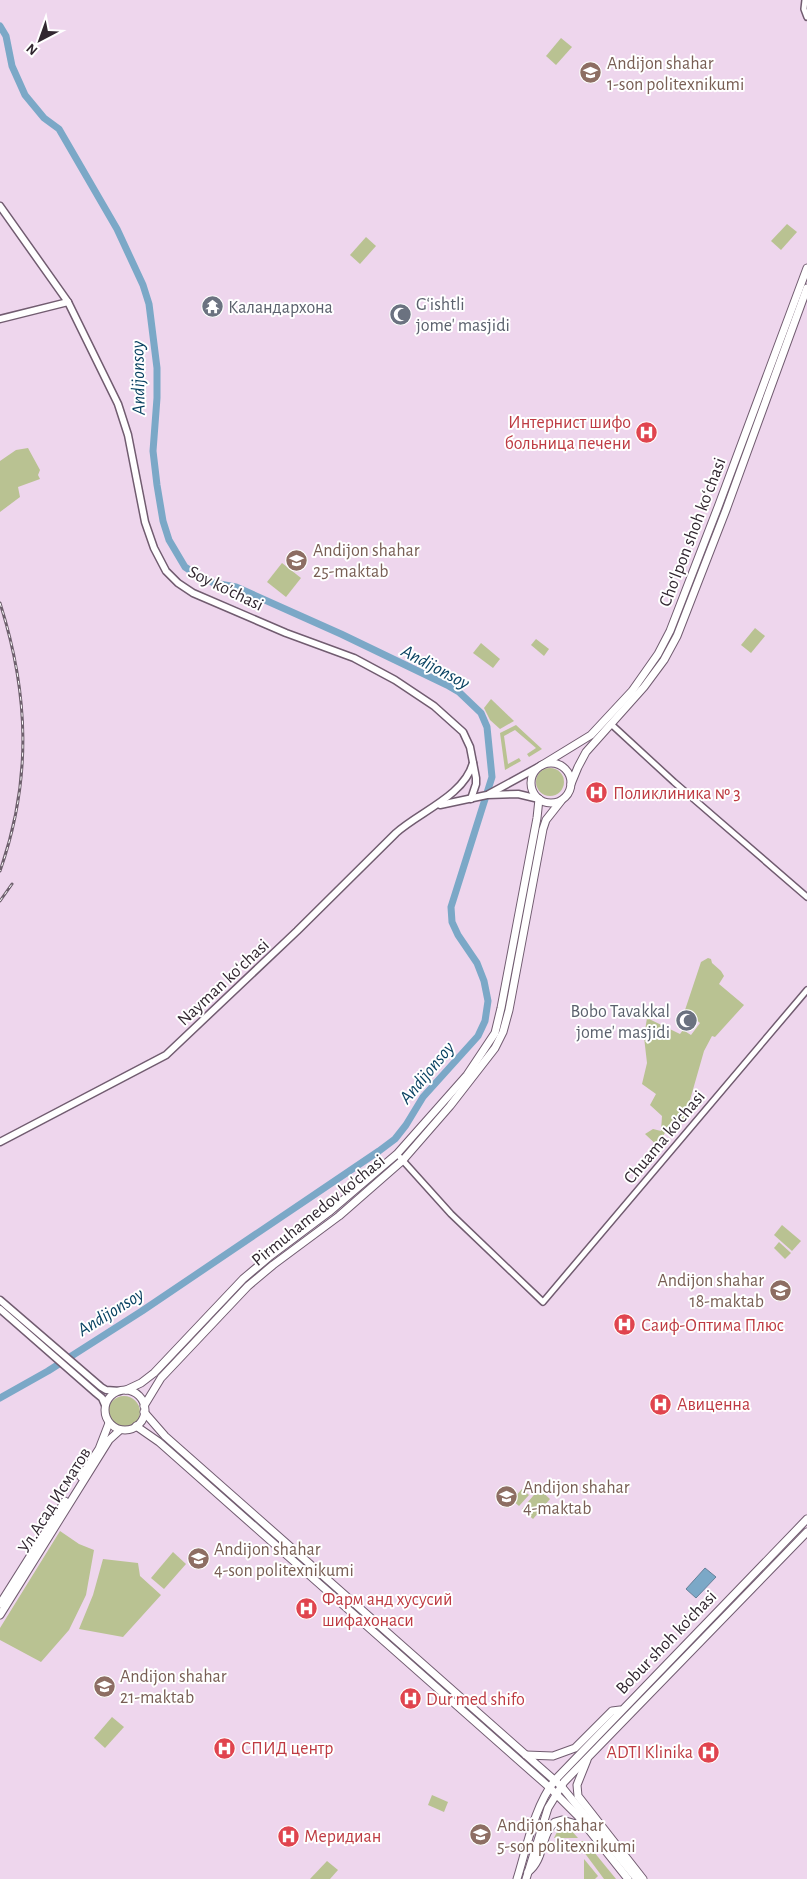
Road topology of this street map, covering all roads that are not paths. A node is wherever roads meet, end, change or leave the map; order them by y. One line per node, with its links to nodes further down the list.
1 (805, 0): 2 (street)
2 (807, 17)
3 (0, 206): 6 (main road, Soy ko'chasi)
4 (807, 268): 8 (main road, Choʻlpon shoh koʻchasi)
5 (807, 288): 9 (main road, Choʻlpon shoh koʻchasi)
6 (68, 302): 7 (main road); 11 (main road, Soy ko'chasi)
7 (0, 319)
8 (718, 507): 9 (main road); 12 (main road, Choʻlpon shoh koʻchasi)
9 (726, 510): 10 (main road, Choʻlpon shoh koʻchasi)
10 (611, 724): 13 (main road, Choʻlpon shoh koʻchasi); 19 (street)
11 (474, 760): 15 (main road, Soy ko'chasi); 18 (main road)
12 (542, 765): 13 (main road); 14 (main road); 16 (main road)
13 (571, 784): 17 (main road)
14 (487, 794): 15 (main road); 16 (main road)
15 (471, 799): 18 (main road)
16 (539, 799): 17 (main road); 22 (main road, Pirmuhamedov ko'chasi)
17 (561, 801): 23 (main road, Pirmuhamedov ko'chasi)
18 (438, 805): 21 (main road, Nayman koʻchasi)
19 (807, 897)
20 (807, 990): 23 (street, Chuama ko'chasi)
21 (0, 1142)
22 (397, 1154): 23 (street); 28 (main road, Pirmuhamedov ko'chasi)
23 (403, 1160): 30 (main road, Pirmuhamedov ko'chasi)
24 (0, 1300): 26 (main road)
25 (0, 1309): 26 (main road)
26 (58, 1356): 27 (main road)
27 (74, 1368): 28 (main road); 29 (main road)
28 (123, 1391): 29 (main road); 30 (main road)
29 (105, 1405): 31 (main road)
30 (144, 1409): 32 (main road); 42 (main road)
31 (109, 1422): 33 (main road); 34 (main road, Ул.Асад Исматов)
32 (136, 1426): 33 (main road); 46 (main road)
33 (120, 1430): 34 (main road, Ул.Асад Исматов)
34 (77, 1487): 39 (main road, Ул.Асад Исматов); 40 (main road, Ул.Асад Исматов)
35 (807, 1519): 37 (main road, Bobur shoh ko'chasi)
36 (807, 1532): 38 (main road, Bobur shoh ko'chasi)
37 (786, 1541): 38 (main road); 41 (main road, Bobur shoh ko'chasi)
38 (792, 1547): 43 (main road, Bobur shoh ko'chasi)
39 (0, 1604)
40 (0, 1615)
41 (620, 1710): 42 (main road); 44 (main road, Bobur shoh ko'chasi)
42 (526, 1755): 44 (main road)
43 (589, 1755): 45 (main road, Bobur shoh ko'chasi); 53 (main road)
44 (554, 1780): 45 (main road); 46 (main road, Bobur shoh ko'chasi)
45 (561, 1786): 47 (main road, Bobur shoh ko'chasi); 52 (main road)
46 (549, 1787): 47 (main road); 50 (main road, Bobur shoh ko'chasi)
47 (556, 1793): 48 (main road); 49 (main road, Bobur shoh ko'chasi)
48 (587, 1827): 49 (main road); 51 (main road)
49 (527, 1876)
50 (517, 1879)
51 (628, 1879)
52 (637, 1879)
53 (643, 1879)

